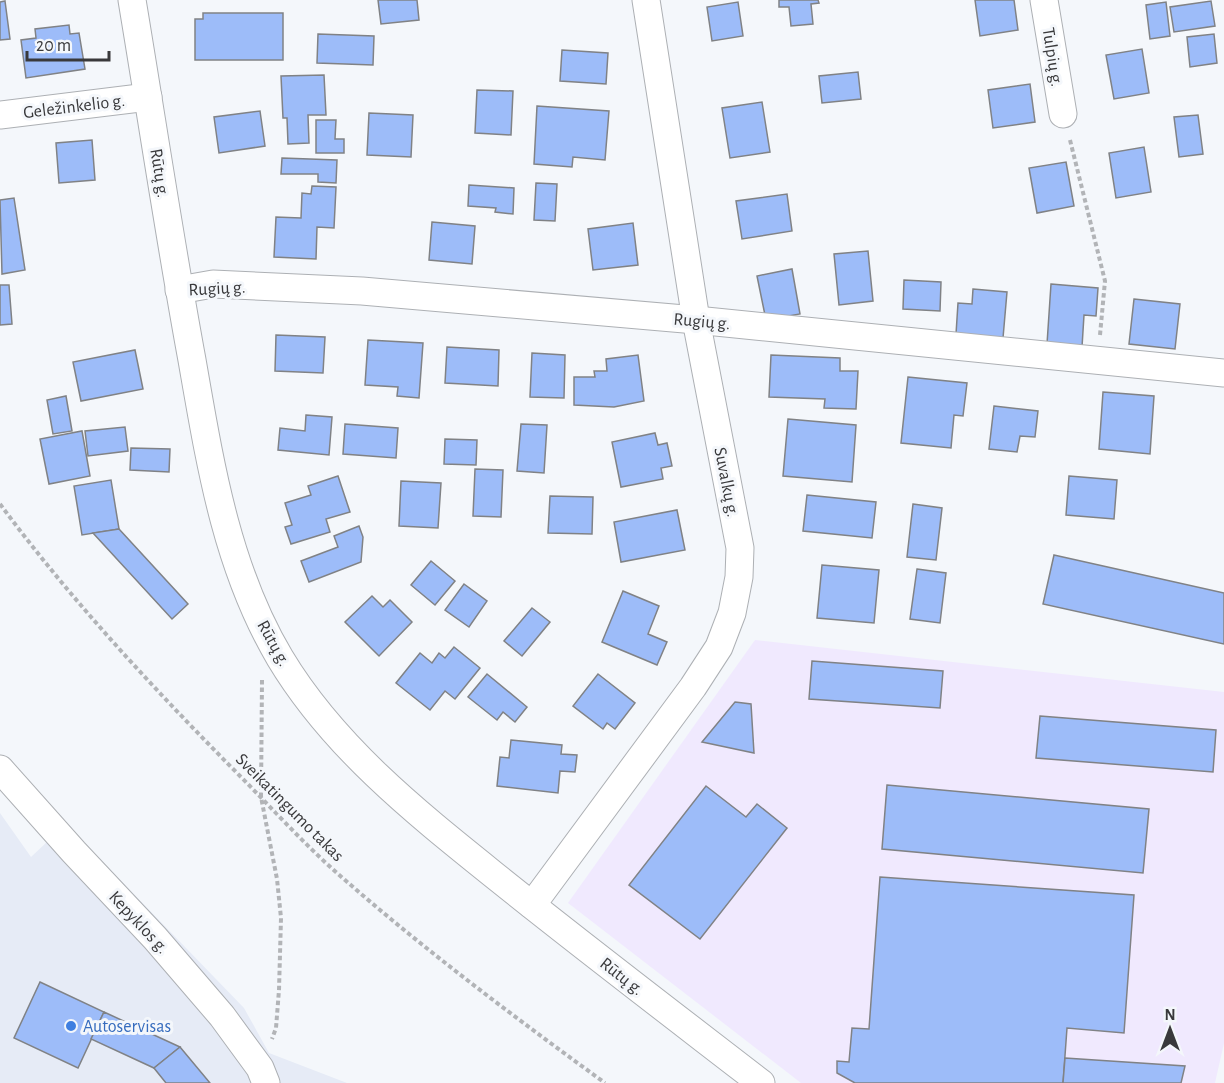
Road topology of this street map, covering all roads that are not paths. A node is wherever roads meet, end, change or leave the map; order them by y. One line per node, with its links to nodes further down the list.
1 (132, 0): 4 (street, Rūtų g.)
2 (645, 0): 8 (street, Suvalkų g.)
3 (1044, 0): 5 (street, Tulpių g.)
4 (148, 97): 6 (street, Geležinkelio g.); 7 (street, Rūtų g.)
5 (1063, 114)
6 (0, 115)
7 (179, 290): 8 (street, Rugių g.); 11 (street, Rūtų g.)
8 (696, 320): 9 (street, Rugių g.); 11 (street, Suvalkų g.)
9 (1224, 373)
10 (0, 769): 12 (street, Kepyklos g.)
11 (531, 905): 13 (street, Rūtų g.)
12 (263, 1075)
13 (761, 1083)

